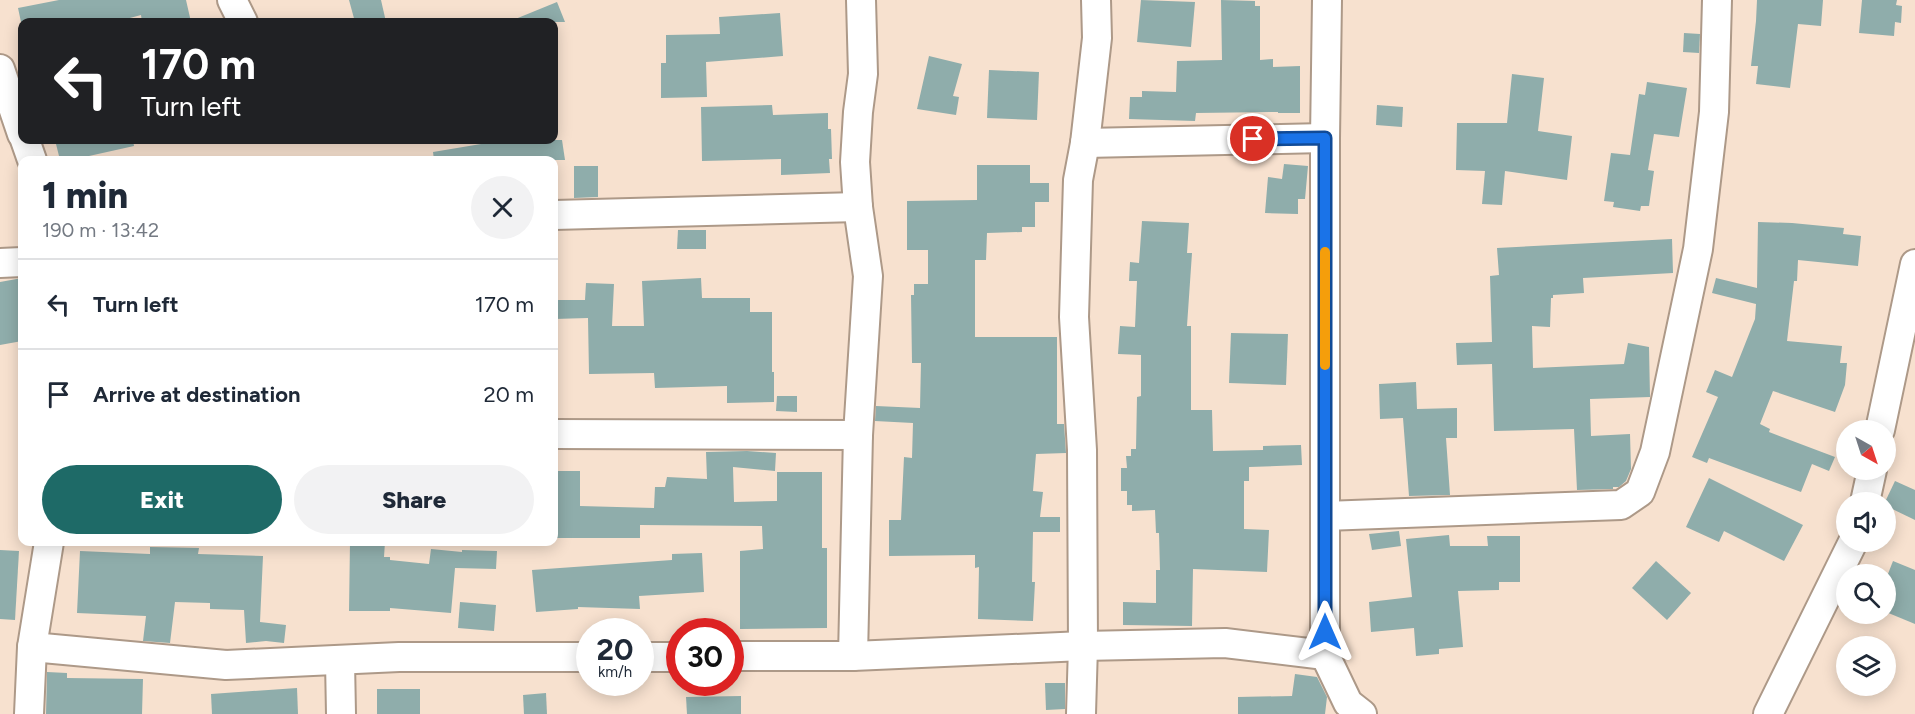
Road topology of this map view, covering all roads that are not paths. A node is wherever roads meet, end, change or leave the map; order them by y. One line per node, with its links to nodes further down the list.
1 (232, 0): 6 (street)
2 (861, 0): 11 (street)
3 (1096, 0): 10 (street)
4 (1327, 0): 9 (street)
5 (1716, 0): 19 (street)
6 (241, 18)
7 (0, 69): 8 (street)
8 (18, 122)
9 (1325, 138): 10 (street); 19 (street)
10 (1085, 143): 22 (street)
11 (858, 207): 12 (street); 18 (street)
12 (558, 215)
13 (18, 262): 14 (street)
14 (0, 263)
15 (1915, 264): 16 (street)
16 (1882, 420)
17 (558, 434): 18 (street)
18 (858, 435): 24 (street)
19 (1325, 516): 25 (street)
20 (48, 546): 23 (street)
21 (1848, 552): 33 (street)
22 (1083, 646): 24 (street); 25 (street); 31 (street)
23 (32, 647): 28 (street); 29 (street)
24 (853, 656): 27 (street)
25 (1325, 656): 32 (street)
26 (576, 657): 28 (street)
27 (744, 657)
28 (340, 661): 30 (street)
29 (29, 714)
30 (341, 714)
31 (1081, 714)
32 (1362, 714)
33 (1768, 714)

